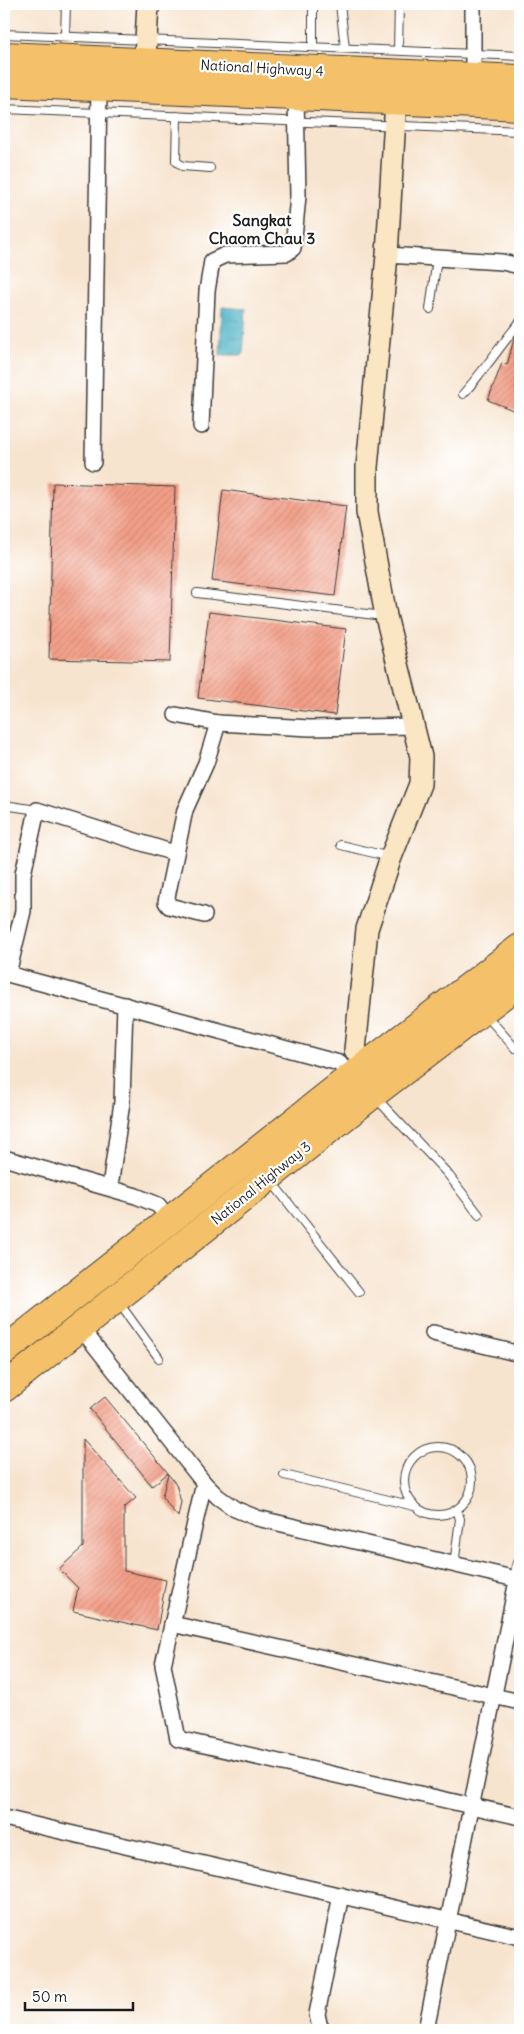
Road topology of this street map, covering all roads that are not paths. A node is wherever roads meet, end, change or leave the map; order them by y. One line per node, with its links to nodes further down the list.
1 (66, 4): 8 (lane)
2 (148, 4): 14 (street)
3 (313, 4): 9 (lane)
4 (340, 4): 10 (lane)
5 (399, 4): 11 (lane)
6 (473, 4): 15 (street)
7 (4, 34): 8 (lane)
8 (66, 36): 14 (lane)
9 (313, 47): 10 (lane); 14 (lane)
10 (345, 48): 11 (lane)
11 (398, 50): 15 (lane)
12 (4, 56): 14 (highway, National Highway 4)
13 (520, 56): 15 (lane)
14 (145, 64): 15 (highway, National Highway 4); 18 (highway, National Highway 4); 20 (highway, National Highway 4)
15 (474, 66): 16 (highway, National Highway 4)
16 (520, 79)
17 (4, 83): 18 (highway, National Highway 4)
18 (99, 100): 21 (lane); 23 (lane); 33 (street)
19 (520, 106): 22 (highway, National Highway 4)
20 (296, 108): 22 (highway, National Highway 4); 23 (lane); 32 (street)
21 (4, 109)
22 (396, 113): 24 (lane); 26 (street)
23 (177, 116): 25 (lane)
24 (520, 131)
25 (210, 168)
26 (387, 255): 27 (street); 35 (street)
27 (438, 258): 28 (street); 29 (lane)
28 (520, 266)
29 (430, 309)
30 (520, 322): 31 (lane)
31 (463, 394)
32 (201, 426)
33 (93, 462)
34 (197, 593): 35 (lane)
35 (386, 616): 38 (street)
36 (176, 715): 37 (street)
37 (218, 723): 38 (street); 42 (street)
38 (415, 726): 43 (street)
39 (4, 805): 40 (lane)
40 (36, 810): 42 (street); 46 (street)
41 (341, 846): 43 (lane)
42 (174, 853): 44 (street)
43 (391, 857): 51 (street)
44 (204, 914)
45 (520, 948): 51 (highway, National Highway 3)
46 (6, 973): 48 (street)
47 (520, 982): 49 (highway, National Highway 3)
48 (125, 1005): 51 (street); 55 (street)
49 (483, 1010): 50 (lane); 52 (highway, National Highway 3)
50 (515, 1048)
51 (353, 1064): 57 (highway, National Highway 3)
52 (373, 1094): 54 (highway, National Highway 3); 56 (lane)
53 (4, 1158): 55 (street)
54 (268, 1177): 58 (lane); 59 (highway, National Highway 3)
55 (110, 1187): 57 (street)
56 (479, 1215)
57 (170, 1220): 62 (highway, National Highway 3)
58 (360, 1292)
59 (116, 1299): 60 (highway, National Highway 3); 64 (lane)
60 (80, 1328): 65 (highway, National Highway 3); 67 (street)
61 (433, 1333): 63 (street)
62 (4, 1351)
63 (520, 1354)
64 (160, 1358)
65 (4, 1388)
66 (284, 1475): 68 (lane)
67 (204, 1483): 70 (street); 72 (street)
68 (414, 1506): 69 (lane); 69 (lane)
69 (457, 1510): 70 (lane)
70 (454, 1565): 71 (street)
71 (519, 1575): 73 (street)
72 (172, 1624): 73 (street); 75 (street)
73 (494, 1697): 74 (street); 75 (street)
74 (520, 1702)
75 (472, 1806): 76 (street); 79 (street)
76 (520, 1817)
77 (4, 1818): 78 (street)
78 (341, 1895): 79 (street); 81 (street)
79 (449, 1919): 80 (street); 82 (street)
80 (520, 1937)
81 (321, 2029)
82 (426, 2030)

